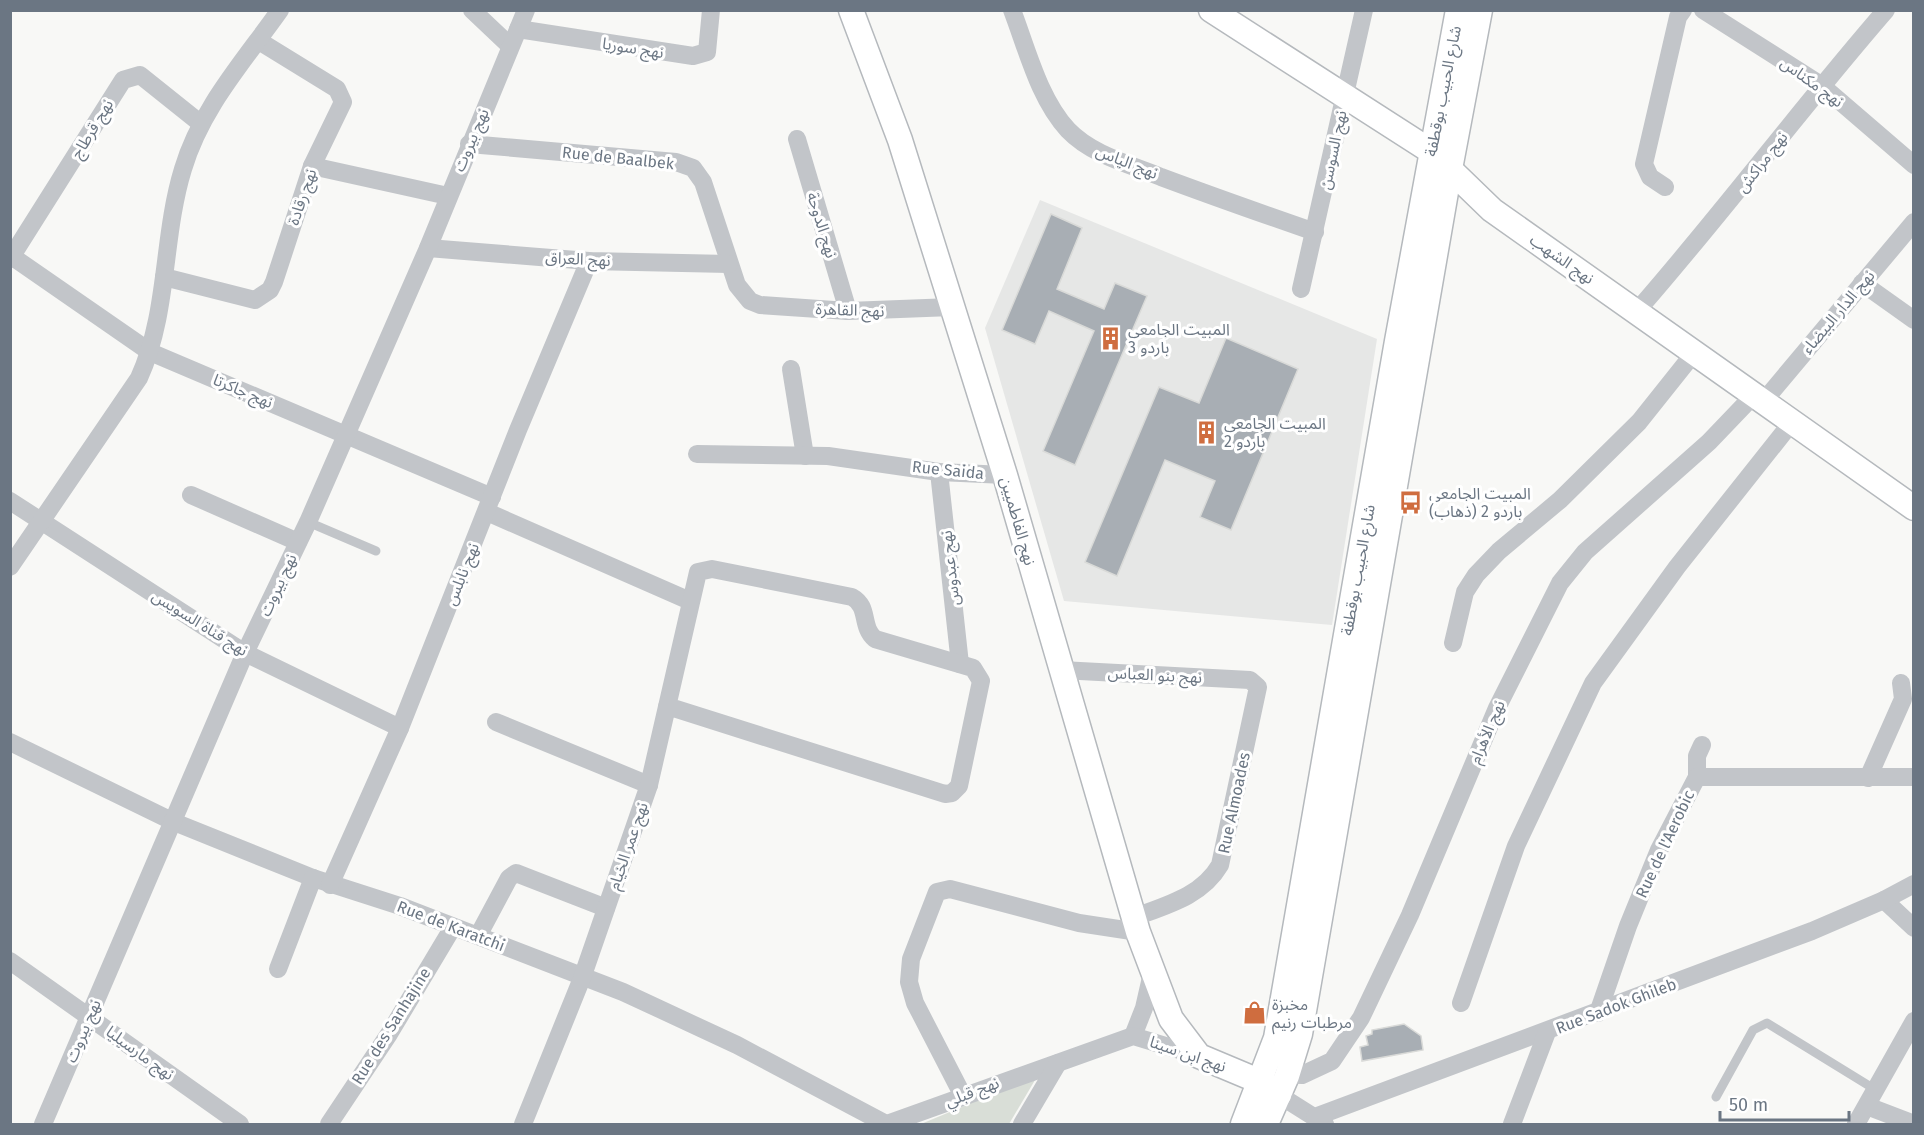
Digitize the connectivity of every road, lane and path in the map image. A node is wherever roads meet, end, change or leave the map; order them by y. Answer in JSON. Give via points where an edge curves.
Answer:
{"nodes":[{"id":1,"x":280,"y":10,"type":"edge"},
{"id":2,"x":472,"y":10,"type":"edge"},
{"id":3,"x":526,"y":10,"type":"edge"},
{"id":4,"x":711,"y":10,"type":"edge"},
{"id":5,"x":851,"y":10,"type":"edge"},
{"id":6,"x":1012,"y":10,"type":"edge"},
{"id":7,"x":1364,"y":10,"type":"edge"},
{"id":8,"x":1458,"y":10,"type":"edge"},
{"id":9,"x":1480,"y":10,"type":"edge"},
{"id":10,"x":1683,"y":10,"type":"edge"},
{"id":11,"x":1886,"y":10,"type":"edge"},
{"id":12,"x":1708,"y":11,"type":"edge"},
{"id":13,"x":1218,"y":12,"type":"edge"},
{"id":14,"x":514,"y":38,"type":"junction"},
{"id":15,"x":259,"y":40,"type":"junction"},
{"id":16,"x":1821,"y":85,"type":"junction"},
{"id":17,"x":1345,"y":96,"type":"junction"},
{"id":18,"x":200,"y":123,"type":"junction"},
{"id":19,"x":797,"y":139,"type":"dead end"},
{"id":20,"x":469,"y":144,"type":"junction"},
{"id":21,"x":1432,"y":152,"type":"junction"},
{"id":22,"x":1914,"y":165,"type":"edge"},
{"id":23,"x":312,"y":166,"type":"junction"},
{"id":24,"x":1450,"y":169,"type":"junction"},
{"id":25,"x":1665,"y":187,"type":"dead end"},
{"id":26,"x":448,"y":196,"type":"junction"},
{"id":27,"x":1914,"y":222,"type":"edge"},
{"id":28,"x":1315,"y":232,"type":"junction"},
{"id":29,"x":428,"y":248,"type":"junction"},
{"id":30,"x":11,"y":256,"type":"edge"},
{"id":31,"x":589,"y":261,"type":"junction"},
{"id":32,"x":729,"y":264,"type":"junction"},
{"id":33,"x":164,"y":277,"type":"junction"},
{"id":34,"x":1862,"y":283,"type":"junction"},
{"id":35,"x":1301,"y":289,"type":"dead end"},
{"id":36,"x":750,"y":301,"type":"joint"},
{"id":37,"x":952,"y":307,"type":"junction"},
{"id":38,"x":848,"y":311,"type":"junction"},
{"id":39,"x":1636,"y":312,"type":"junction"},
{"id":40,"x":1914,"y":320,"type":"edge"},
{"id":41,"x":150,"y":352,"type":"junction"},
{"id":42,"x":1694,"y":353,"type":"junction"},
{"id":43,"x":791,"y":369,"type":"dead end"},
{"id":44,"x":1759,"y":399,"type":"junction"},
{"id":45,"x":1791,"y":422,"type":"junction"},
{"id":46,"x":346,"y":434,"type":"junction"},
{"id":47,"x":697,"y":454,"type":"dead end"},
{"id":48,"x":805,"y":456,"type":"junction"},
{"id":49,"x":939,"y":472,"type":"junction"},
{"id":50,"x":1005,"y":475,"type":"junction"},
{"id":51,"x":191,"y":495,"type":"dead end"},
{"id":52,"x":10,"y":501,"type":"edge"},
{"id":53,"x":490,"y":504,"type":"junction"},
{"id":54,"x":1914,"y":508,"type":"edge"},
{"id":55,"x":41,"y":522,"type":"junction"},
{"id":56,"x":308,"y":522,"type":"junction"},
{"id":57,"x":298,"y":542,"type":"junction"},
{"id":58,"x":376,"y":551,"type":"dead end"},
{"id":59,"x":10,"y":567,"type":"edge"},
{"id":60,"x":690,"y":601,"type":"junction"},
{"id":61,"x":1453,"y":642,"type":"dead end"},
{"id":62,"x":245,"y":653,"type":"junction"},
{"id":63,"x":960,"y":664,"type":"junction"},
{"id":64,"x":1061,"y":670,"type":"junction"},
{"id":65,"x":1250,"y":680,"type":"joint"},
{"id":66,"x":1901,"y":683,"type":"dead end"},
{"id":67,"x":667,"y":706,"type":"junction"},
{"id":68,"x":496,"y":722,"type":"dead end"},
{"id":69,"x":400,"y":728,"type":"junction"},
{"id":70,"x":10,"y":741,"type":"edge"},
{"id":71,"x":1702,"y":745,"type":"dead end"},
{"id":72,"x":1697,"y":777,"type":"junction"},
{"id":73,"x":1868,"y":777,"type":"junction"},
{"id":74,"x":1914,"y":777,"type":"edge"},
{"id":75,"x":649,"y":785,"type":"junction"},
{"id":76,"x":174,"y":822,"type":"junction"},
{"id":77,"x":313,"y":878,"type":"junction"},
{"id":78,"x":1914,"y":884,"type":"edge"},
{"id":79,"x":330,"y":885,"type":"junction"},
{"id":80,"x":1884,"y":900,"type":"junction"},
{"id":81,"x":606,"y":908,"type":"junction"},
{"id":82,"x":1136,"y":924,"type":"junction"},
{"id":83,"x":453,"y":927,"type":"junction"},
{"id":84,"x":1914,"y":928,"type":"edge"},
{"id":85,"x":478,"y":936,"type":"junction"},
{"id":86,"x":10,"y":961,"type":"edge"},
{"id":87,"x":278,"y":969,"type":"dead end"},
{"id":88,"x":1152,"y":974,"type":"junction"},
{"id":89,"x":582,"y":978,"type":"junction"},
{"id":90,"x":1461,"y":1003,"type":"dead end"},
{"id":91,"x":1598,"y":1013,"type":"junction"},
{"id":92,"x":89,"y":1016,"type":"junction"},
{"id":93,"x":1914,"y":1021,"type":"edge"},
{"id":94,"x":1547,"y":1032,"type":"junction"},
{"id":95,"x":1133,"y":1036,"type":"junction"},
{"id":96,"x":1199,"y":1056,"type":"junction"},
{"id":97,"x":1058,"y":1063,"type":"junction"},
{"id":98,"x":1273,"y":1081,"type":"junction"},
{"id":99,"x":1876,"y":1090,"type":"junction"},
{"id":100,"x":963,"y":1096,"type":"junction"},
{"id":101,"x":1716,"y":1097,"type":"dead end"},
{"id":102,"x":1867,"y":1106,"type":"junction"},
{"id":103,"x":1321,"y":1121,"type":"edge"},
{"id":104,"x":1266,"y":1124,"type":"edge"},
{"id":105,"x":1914,"y":1124,"type":"edge"},
{"id":106,"x":44,"y":1125,"type":"edge"},
{"id":107,"x":240,"y":1125,"type":"edge"},
{"id":108,"x":329,"y":1125,"type":"edge"},
{"id":109,"x":523,"y":1125,"type":"edge"},
{"id":110,"x":887,"y":1125,"type":"edge"},
{"id":111,"x":1022,"y":1125,"type":"edge"},
{"id":112,"x":1243,"y":1125,"type":"edge"},
{"id":113,"x":1512,"y":1125,"type":"edge"},
{"id":114,"x":1856,"y":1125,"type":"edge"}],
"edges":[{"from":1,"to":15,"type":"street"},
{"from":2,"to":14,"type":"street"},
{"from":3,"to":14,"type":"street","name":"نهج بيروت"},
{"from":4,"to":14,"type":"street","name":"نهج سوريا","via":[[707,52],[693,56]]},
{"from":5,"to":37,"type":"main road","name":"نهج الفاطميين","via":[[900,140]]},
{"from":6,"to":28,"type":"street","name":"نهج الياس","via":[[1048,99],[1083,144],[1187,187]]},
{"from":7,"to":17,"type":"street","name":"نهج السوسن"},
{"from":8,"to":21,"type":"main road","name":"شارع الحبيب بوقطفة"},
{"from":9,"to":24,"type":"main road","name":"شارع الحبيب بوقطفة"},
{"from":10,"to":25,"type":"street","via":[[1678,17],[1644,164],[1650,177]]},
{"from":11,"to":16,"type":"street","name":"نهج مراكش"},
{"from":12,"to":16,"type":"street","name":"نهج مكناس"},
{"from":13,"to":17,"type":"main road","name":"نهج الشهب"},
{"from":14,"to":20,"type":"street","name":"نهج بيروت"},
{"from":15,"to":18,"type":"street"},
{"from":15,"to":23,"type":"street","name":"نهج رقادة","via":[[341,95],[343,102]]},
{"from":16,"to":22,"type":"street","name":"نهج مكناس"},
{"from":16,"to":39,"type":"street","name":"نهج مراكش","via":[[1718,219]]},
{"from":17,"to":21,"type":"main road","name":"نهج الشهب"},
{"from":17,"to":28,"type":"street","name":"نهج السوسن"},
{"from":18,"to":30,"type":"street","name":"نهج قرطاج","via":[[140,75],[123,80]]},
{"from":18,"to":33,"type":"street","via":[[177,192]]},
{"from":19,"to":38,"type":"street","name":"نهج الدوحة"},
{"from":20,"to":26,"type":"street","name":"نهج بيروت"},
{"from":20,"to":32,"type":"street","name":"Rue de Baalbek","via":[[687,165],[703,182]]},
{"from":21,"to":24,"type":"main road","name":"نهج الشهب"},
{"from":21,"to":98,"type":"main road","name":"شارع الحبيب بوقطفة","via":[[1276,1038]]},
{"from":23,"to":26,"type":"street"},
{"from":23,"to":33,"type":"street","name":"نهج رقادة","via":[[274,282],[263,297],[255,300]]},
{"from":24,"to":39,"type":"main road","name":"نهج الشهب","via":[[1492,210]]},
{"from":24,"to":98,"type":"main road","name":"شارع الحبيب بوقطفة","via":[[1300,1034]]},
{"from":26,"to":29,"type":"street","name":"نهج بيروت"},
{"from":27,"to":34,"type":"street","name":"نهج الدار البيضاء"},
{"from":28,"to":35,"type":"street","name":"نهج السوسن"},
{"from":29,"to":31,"type":"street","name":"نهج العراق"},
{"from":29,"to":46,"type":"street","name":"نهج بيروت"},
{"from":30,"to":41,"type":"street","name":"نهج جاكرتا"},
{"from":31,"to":32,"type":"street","name":"نهج العراق"},
{"from":31,"to":53,"type":"street","name":"نهج نابلس"},
{"from":32,"to":36,"type":"street","name":"Rue de Baalbek","via":[[737,285]]},
{"from":33,"to":41,"type":"street"},
{"from":34,"to":40,"type":"street"},
{"from":34,"to":44,"type":"street","name":"نهج الدار البيضاء"},
{"from":36,"to":38,"type":"street","name":"نهج القاهرة"},
{"from":37,"to":38,"type":"street","name":"نهج القاهرة"},
{"from":37,"to":50,"type":"main road","name":"نهج الفاطميين"},
{"from":39,"to":42,"type":"main road","name":"نهج الشهب"},
{"from":41,"to":46,"type":"street","name":"نهج جاكرتا"},
{"from":41,"to":55,"type":"street","via":[[139,378]]},
{"from":42,"to":44,"type":"main road","name":"نهج الشهب"},
{"from":42,"to":61,"type":"street","via":[[1639,422],[1476,575],[1465,592]]},
{"from":43,"to":48,"type":"street"},
{"from":44,"to":45,"type":"main road","name":"نهج الشهب"},
{"from":44,"to":98,"type":"street","name":"نهج الأهرام","via":[[1585,552],[1560,583],[1497,708],[1362,1018],[1332,1061],[1302,1075]]},
{"from":45,"to":54,"type":"main road","name":"نهج الشهب"},
{"from":45,"to":90,"type":"street","via":[[1677,567],[1593,683],[1516,846]]},
{"from":46,"to":53,"type":"street","name":"نهج جاكرتا"},
{"from":46,"to":56,"type":"street","name":"نهج بيروت"},
{"from":47,"to":48,"type":"street","name":"Rue Saida"},
{"from":48,"to":49,"type":"street","name":"Rue Saida"},
{"from":49,"to":50,"type":"street","name":"Rue Saida"},
{"from":49,"to":63,"type":"street","name":"نهج عبدوس"},
{"from":50,"to":64,"type":"main road","name":"نهج الفاطميين"},
{"from":51,"to":57,"type":"street"},
{"from":52,"to":55,"type":"street","name":"نهج قناة السويس"},
{"from":53,"to":60,"type":"street","name":"نهج جاكرتا"},
{"from":53,"to":69,"type":"street","name":"نهج نابلس"},
{"from":55,"to":59,"type":"street"},
{"from":55,"to":62,"type":"street","name":"نهج قناة السويس"},
{"from":56,"to":57,"type":"street","name":"نهج بيروت"},
{"from":56,"to":58,"type":"lane"},
{"from":57,"to":62,"type":"street","name":"نهج بيروت"},
{"from":60,"to":63,"type":"street","name":"نهج عمر الخيام","via":[[698,572],[711,569],[852,597],[865,608],[867,629],[875,639]]},
{"from":60,"to":67,"type":"street","name":"نهج عمر الخيام"},
{"from":62,"to":69,"type":"street","name":"نهج قناة السويس"},
{"from":62,"to":76,"type":"street","name":"نهج بيروت"},
{"from":63,"to":67,"type":"street","via":[[977,672],[981,687],[959,786],[952,793],[945,794]]},
{"from":64,"to":65,"type":"street","name":"نهج بنو العباس"},
{"from":64,"to":82,"type":"main road","name":"نهج الفاطميين"},
{"from":65,"to":82,"type":"street","name":"Rue Almoades","via":[[1258,691],[1220,865],[1212,879]]},
{"from":66,"to":73,"type":"street","via":[[1903,699]]},
{"from":67,"to":75,"type":"street","name":"نهج عمر الخيام"},
{"from":68,"to":75,"type":"street"},
{"from":69,"to":79,"type":"street","name":"نهج نابلس"},
{"from":70,"to":76,"type":"street","name":"Rue de Karatchi"},
{"from":71,"to":72,"type":"street"},
{"from":72,"to":73,"type":"street","name":"Rue de l'Aerobic"},
{"from":72,"to":91,"type":"street","name":"Rue de l'Aerobic","via":[[1659,850]]},
{"from":73,"to":74,"type":"street","name":"Rue de l'Aerobic"},
{"from":75,"to":81,"type":"street","name":"نهج عمر الخيام"},
{"from":76,"to":77,"type":"street","name":"Rue de Karatchi"},
{"from":76,"to":92,"type":"street","name":"نهج بيروت"},
{"from":77,"to":79,"type":"street","name":"Rue de Karatchi"},
{"from":77,"to":87,"type":"street"},
{"from":78,"to":80,"type":"street","name":"Rue Sadok Ghileb"},
{"from":79,"to":83,"type":"street","name":"Rue de Karatchi"},
{"from":80,"to":84,"type":"street"},
{"from":80,"to":91,"type":"street","name":"Rue Sadok Ghileb"},
{"from":81,"to":85,"type":"street","via":[[516,873],[509,878]]},
{"from":81,"to":89,"type":"street","name":"نهج عمر الخيام"},
{"from":82,"to":88,"type":"main road","name":"نهج الفاطميين"},
{"from":82,"to":100,"type":"street","via":[[1079,922],[950,889],[937,892],[910,959],[909,982],[915,1003]]},
{"from":83,"to":85,"type":"street","name":"Rue de Karatchi"},
{"from":83,"to":108,"type":"street","name":"Rue des Sanhajine"},
{"from":85,"to":89,"type":"street","name":"Rue de Karatchi"},
{"from":86,"to":92,"type":"street","name":"نهج مارسيليا"},
{"from":88,"to":95,"type":"street"},
{"from":88,"to":96,"type":"main road","name":"نهج الفاطميين","via":[[1171,1019]]},
{"from":89,"to":109,"type":"street","name":"نهج عمر الخيام"},
{"from":89,"to":110,"type":"street","name":"Rue de Karatchi","via":[[623,992],[737,1045]]},
{"from":91,"to":94,"type":"street","name":"Rue Sadok Ghileb"},
{"from":92,"to":106,"type":"street","name":"نهج بيروت"},
{"from":92,"to":107,"type":"street","name":"نهج مارسيليا"},
{"from":93,"to":99,"type":"street"},
{"from":94,"to":103,"type":"street","name":"Rue Sadok Ghileb"},
{"from":94,"to":113,"type":"street"},
{"from":95,"to":96,"type":"street","name":"نهج ابن سينا"},
{"from":95,"to":97,"type":"street","name":"نهج ابن سينا"},
{"from":96,"to":98,"type":"main road","name":"نهج ابن سينا"},
{"from":97,"to":100,"type":"street","name":"نهج قبلي"},
{"from":97,"to":111,"type":"street"},
{"from":98,"to":103,"type":"street"},
{"from":98,"to":104,"type":"main road","name":"شارع الحبيب بوقطفة"},
{"from":98,"to":112,"type":"main road","name":"شارع الحبيب بوقطفة"},
{"from":99,"to":101,"type":"lane","via":[[1767,1023],[1753,1030]]},
{"from":99,"to":102,"type":"street"},
{"from":100,"to":110,"type":"street","name":"نهج قبلي"},
{"from":102,"to":105,"type":"street"},
{"from":102,"to":114,"type":"street"}]}
